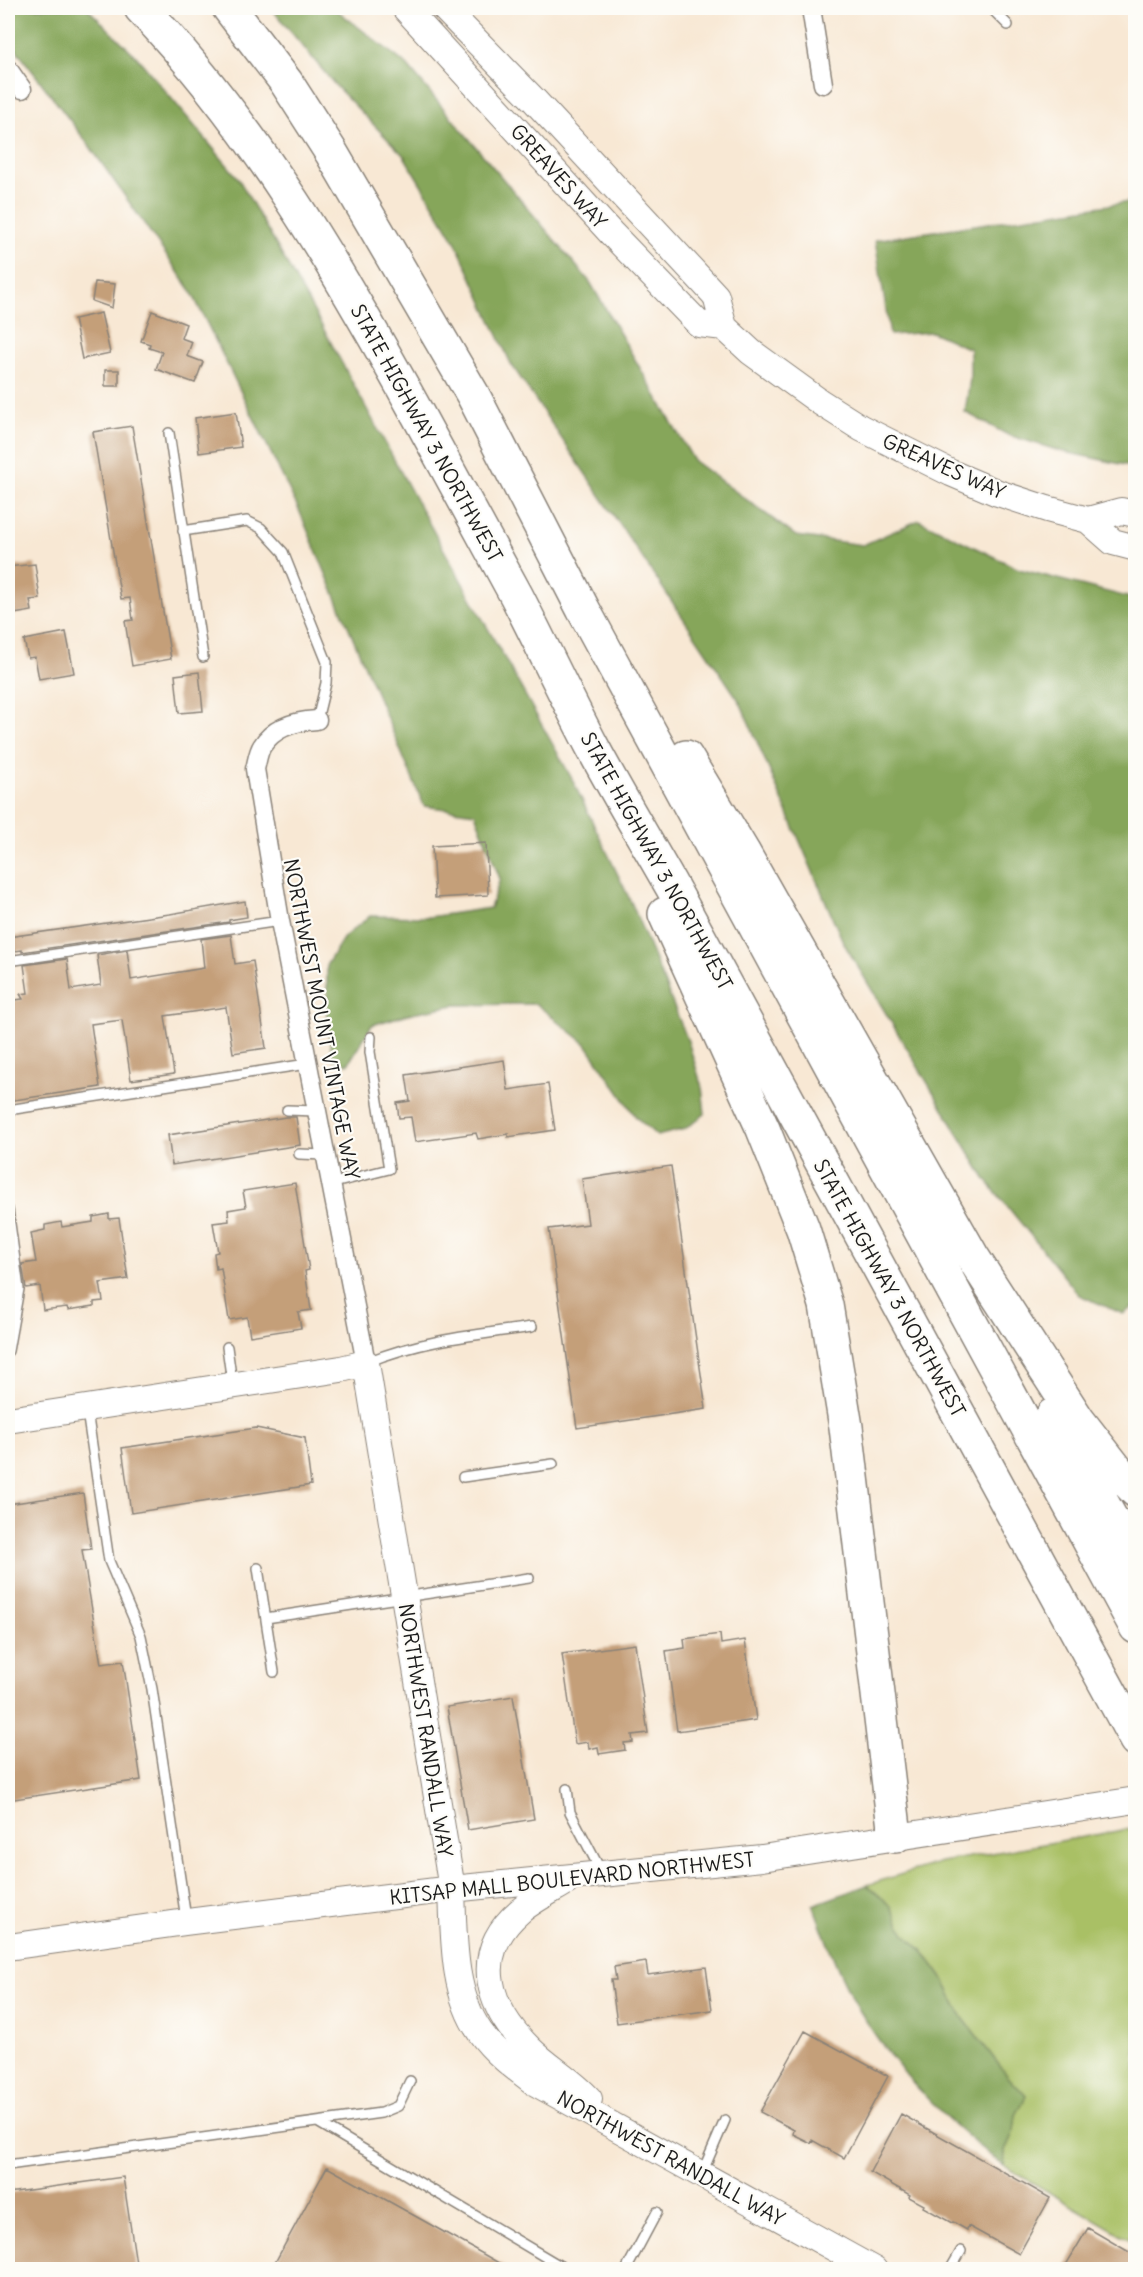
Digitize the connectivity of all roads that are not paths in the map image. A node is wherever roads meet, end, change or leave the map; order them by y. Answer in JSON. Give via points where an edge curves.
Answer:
{"nodes":[{"id":1,"x":141,"y":8,"type":"edge"},
{"id":2,"x":229,"y":8,"type":"edge"},
{"id":3,"x":405,"y":8,"type":"edge"},
{"id":4,"x":444,"y":8,"type":"edge"},
{"id":5,"x":811,"y":8,"type":"edge"},
{"id":6,"x":991,"y":8,"type":"edge"},
{"id":7,"x":1008,"y":25,"type":"dead end"},
{"id":8,"x":8,"y":69,"type":"edge"},
{"id":9,"x":823,"y":84,"type":"dead end"},
{"id":10,"x":22,"y":89,"type":"dead end"},
{"id":11,"x":724,"y":327,"type":"junction"},
{"id":12,"x":169,"y":433,"type":"dead end"},
{"id":13,"x":505,"y":455,"type":"junction"},
{"id":14,"x":1136,"y":514,"type":"edge"},
{"id":15,"x":1088,"y":520,"type":"junction"},
{"id":16,"x":183,"y":531,"type":"junction"},
{"id":17,"x":1136,"y":548,"type":"edge"},
{"id":18,"x":203,"y":657,"type":"dead end"},
{"id":19,"x":318,"y":720,"type":"joint"},
{"id":20,"x":594,"y":750,"type":"junction"},
{"id":21,"x":280,"y":921,"type":"junction"},
{"id":22,"x":8,"y":961,"type":"edge"},
{"id":23,"x":371,"y":1037,"type":"dead end"},
{"id":24,"x":308,"y":1064,"type":"junction"},
{"id":25,"x":8,"y":1110,"type":"edge"},
{"id":26,"x":287,"y":1110,"type":"dead end"},
{"id":27,"x":316,"y":1111,"type":"junction"},
{"id":28,"x":298,"y":1154,"type":"dead end"},
{"id":29,"x":325,"y":1155,"type":"junction"},
{"id":30,"x":330,"y":1184,"type":"junction"},
{"id":31,"x":8,"y":1209,"type":"edge"},
{"id":32,"x":972,"y":1256,"type":"junction"},
{"id":33,"x":532,"y":1327,"type":"dead end"},
{"id":34,"x":227,"y":1347,"type":"dead end"},
{"id":35,"x":8,"y":1351,"type":"edge"},
{"id":36,"x":366,"y":1363,"type":"junction"},
{"id":37,"x":232,"y":1385,"type":"junction"},
{"id":38,"x":87,"y":1408,"type":"junction"},
{"id":39,"x":8,"y":1420,"type":"edge"},
{"id":40,"x":553,"y":1464,"type":"dead end"},
{"id":41,"x":463,"y":1477,"type":"dead end"},
{"id":42,"x":1136,"y":1491,"type":"edge"},
{"id":43,"x":1136,"y":1563,"type":"edge"},
{"id":44,"x":258,"y":1568,"type":"dead end"},
{"id":45,"x":529,"y":1578,"type":"dead end"},
{"id":46,"x":405,"y":1597,"type":"junction"},
{"id":47,"x":266,"y":1618,"type":"junction"},
{"id":48,"x":1136,"y":1627,"type":"edge"},
{"id":49,"x":274,"y":1672,"type":"dead end"},
{"id":50,"x":1136,"y":1740,"type":"edge"},
{"id":51,"x":567,"y":1789,"type":"dead end"},
{"id":52,"x":1127,"y":1802,"type":"edge"},
{"id":53,"x":895,"y":1836,"type":"junction"},
{"id":54,"x":603,"y":1875,"type":"junction"},
{"id":55,"x":572,"y":1878,"type":"junction"},
{"id":56,"x":452,"y":1889,"type":"junction"},
{"id":57,"x":186,"y":1922,"type":"junction"},
{"id":58,"x":8,"y":1947,"type":"edge"},
{"id":59,"x":410,"y":2081,"type":"dead end"},
{"id":60,"x":725,"y":2120,"type":"dead end"},
{"id":61,"x":319,"y":2122,"type":"junction"},
{"id":62,"x":609,"y":2122,"type":"junction"},
{"id":63,"x":8,"y":2165,"type":"edge"},
{"id":64,"x":701,"y":2174,"type":"junction"},
{"id":65,"x":657,"y":2212,"type":"dead end"},
{"id":66,"x":960,"y":2251,"type":"dead end"},
{"id":67,"x":567,"y":2270,"type":"edge"},
{"id":68,"x":626,"y":2270,"type":"edge"},
{"id":69,"x":874,"y":2270,"type":"edge"},
{"id":70,"x":950,"y":2270,"type":"edge"}],
"edges":[{"from":1,"to":20,"type":"highway","name":"STATE HIGHWAY 3 NORTHWEST","via":[[238,122],[318,239],[464,498]]},
{"from":2,"to":13,"type":"highway","via":[[286,82],[331,152]]},
{"from":3,"to":11,"type":"main road","name":"GREAVES WAY","via":[[699,324]]},
{"from":4,"to":11,"type":"main road","name":"GREAVES WAY","via":[[716,296]]},
{"from":5,"to":9,"type":"street"},
{"from":6,"to":7,"type":"lane"},
{"from":8,"to":10,"type":"street"},
{"from":11,"to":15,"type":"main road","name":"GREAVES WAY","via":[[785,378],[861,428],[998,493]]},
{"from":12,"to":16,"type":"lane"},
{"from":13,"to":32,"type":"highway","via":[[743,852]]},
{"from":13,"to":48,"type":"highway","via":[[583,609]]},
{"from":14,"to":15,"type":"main road","via":[[1121,511]]},
{"from":15,"to":17,"type":"main road","name":"GREAVES WAY","via":[[1113,542]]},
{"from":16,"to":18,"type":"lane"},
{"from":16,"to":19,"type":"lane","via":[[247,521],[261,528],[283,552],[327,662],[327,683]]},
{"from":19,"to":21,"type":"street","name":"NORTHWEST MOUNT VINTAGE WAY","via":[[277,730],[261,747],[255,769]]},
{"from":20,"to":50,"type":"highway","name":"STATE HIGHWAY 3 NORTHWEST"},
{"from":20,"to":53,"type":"highway","via":[[763,1129],[819,1280],[832,1332],[846,1427]]},
{"from":21,"to":22,"type":"lane"},
{"from":21,"to":24,"type":"street","name":"NORTHWEST MOUNT VINTAGE WAY"},
{"from":23,"to":30,"type":"lane","via":[[370,1052],[389,1169]]},
{"from":24,"to":25,"type":"lane"},
{"from":24,"to":27,"type":"street","name":"NORTHWEST MOUNT VINTAGE WAY"},
{"from":26,"to":27,"type":"lane"},
{"from":27,"to":29,"type":"street","name":"NORTHWEST MOUNT VINTAGE WAY"},
{"from":28,"to":29,"type":"lane"},
{"from":29,"to":30,"type":"street","name":"NORTHWEST MOUNT VINTAGE WAY"},
{"from":30,"to":36,"type":"street","name":"NORTHWEST MOUNT VINTAGE WAY"},
{"from":31,"to":35,"type":"lane","via":[[19,1289]]},
{"from":32,"to":42,"type":"highway","via":[[1078,1420]]},
{"from":32,"to":43,"type":"highway","via":[[1050,1409]]},
{"from":33,"to":36,"type":"lane","via":[[400,1349]]},
{"from":34,"to":37,"type":"lane"},
{"from":36,"to":37,"type":"main road"},
{"from":36,"to":46,"type":"main road","name":"NORTHWEST RANDALL WAY"},
{"from":37,"to":38,"type":"main road"},
{"from":38,"to":39,"type":"main road"},
{"from":38,"to":57,"type":"lane","via":[[109,1562],[141,1636],[152,1689]]},
{"from":40,"to":41,"type":"lane"},
{"from":44,"to":47,"type":"lane"},
{"from":45,"to":46,"type":"lane"},
{"from":46,"to":47,"type":"lane"},
{"from":46,"to":56,"type":"main road","name":"NORTHWEST RANDALL WAY"},
{"from":47,"to":49,"type":"lane"},
{"from":51,"to":54,"type":"lane","via":[[570,1812]]},
{"from":52,"to":53,"type":"main road","name":"KITSAP MALL BOULEVARD NORTHWEST"},
{"from":53,"to":54,"type":"main road","name":"KITSAP MALL BOULEVARD NORTHWEST","via":[[762,1858]]},
{"from":54,"to":55,"type":"main road","name":"KITSAP MALL BOULEVARD NORTHWEST"},
{"from":55,"to":56,"type":"main road","name":"KITSAP MALL BOULEVARD NORTHWEST"},
{"from":55,"to":62,"type":"main road","via":[[507,1923],[496,1939],[488,1977],[503,2018],[515,2034],[585,2095]]},
{"from":56,"to":57,"type":"main road","name":"KITSAP MALL BOULEVARD NORTHWEST"},
{"from":56,"to":62,"type":"main road","name":"NORTHWEST RANDALL WAY","via":[[461,1989],[480,2033],[502,2058],[534,2082]]},
{"from":57,"to":58,"type":"main road","name":"KITSAP MALL BOULEVARD NORTHWEST"},
{"from":59,"to":61,"type":"lane","via":[[398,2106],[381,2113]]},
{"from":60,"to":64,"type":"lane"},
{"from":61,"to":63,"type":"lane"},
{"from":61,"to":67,"type":"lane"},
{"from":62,"to":64,"type":"main road","name":"NORTHWEST RANDALL WAY"},
{"from":64,"to":69,"type":"main road","name":"NORTHWEST RANDALL WAY"},
{"from":65,"to":68,"type":"lane"},
{"from":66,"to":70,"type":"lane"}]}
